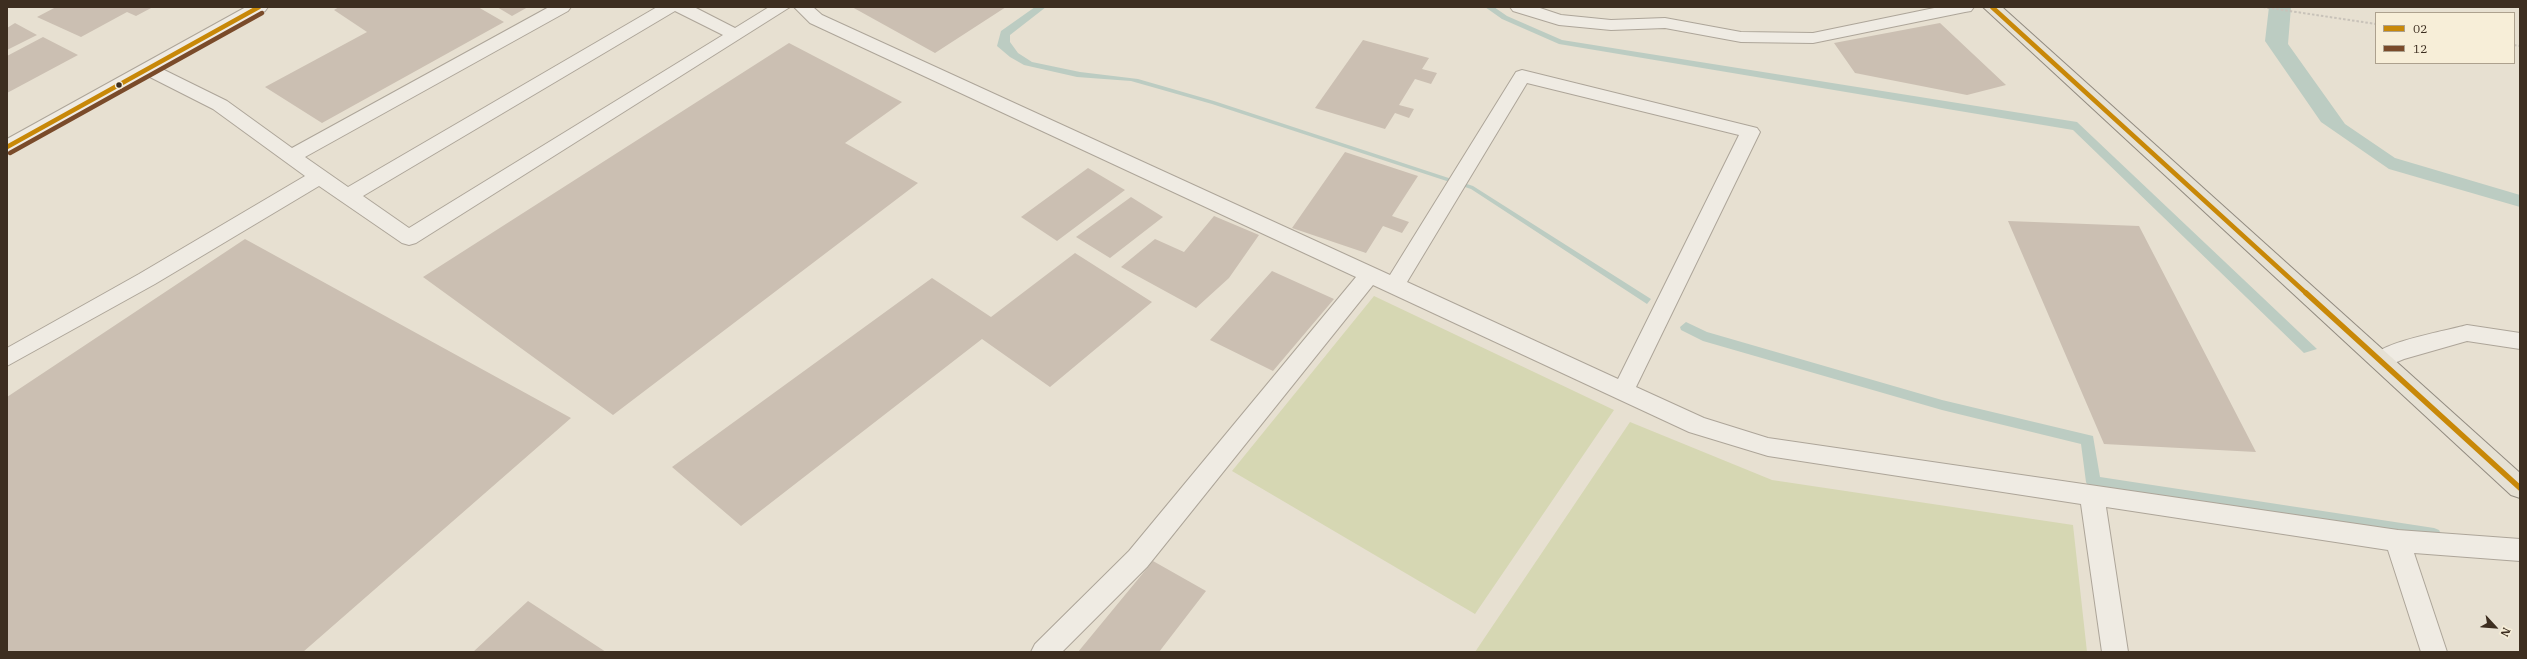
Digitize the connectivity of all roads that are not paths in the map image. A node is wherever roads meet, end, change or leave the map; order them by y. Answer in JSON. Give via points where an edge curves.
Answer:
{"nodes":[{"id":1,"x":259,"y":7,"type":"edge"},
{"id":2,"x":562,"y":7,"type":"edge"},
{"id":3,"x":669,"y":7,"type":"edge"},
{"id":4,"x":681,"y":7,"type":"edge"},
{"id":5,"x":781,"y":7,"type":"edge"},
{"id":6,"x":803,"y":7,"type":"edge"},
{"id":7,"x":1519,"y":7,"type":"edge"},
{"id":8,"x":1965,"y":7,"type":"edge"},
{"id":9,"x":1992,"y":7,"type":"edge"},
{"id":10,"x":736,"y":35,"type":"junction"},
{"id":11,"x":148,"y":69,"type":"junction"},
{"id":12,"x":7,"y":147,"type":"edge"},
{"id":13,"x":291,"y":157,"type":"junction"},
{"id":14,"x":320,"y":176,"type":"junction"},
{"id":15,"x":348,"y":196,"type":"junction"},
{"id":16,"x":1371,"y":273,"type":"junction"},
{"id":17,"x":1395,"y":285,"type":"junction"},
{"id":18,"x":2520,"y":341,"type":"edge"},
{"id":19,"x":7,"y":358,"type":"edge"},
{"id":20,"x":2380,"y":360,"type":"junction"},
{"id":21,"x":1624,"y":391,"type":"junction"},
{"id":22,"x":2520,"y":488,"type":"edge"},
{"id":23,"x":2092,"y":496,"type":"junction"},
{"id":24,"x":2398,"y":541,"type":"junction"},
{"id":25,"x":2520,"y":550,"type":"edge"},
{"id":26,"x":1044,"y":652,"type":"edge"},
{"id":27,"x":2115,"y":652,"type":"edge"},
{"id":28,"x":2434,"y":652,"type":"edge"}],
"edges":[{"from":1,"to":11,"type":"street"},
{"from":2,"to":13,"type":"street"},
{"from":3,"to":15,"type":"street"},
{"from":4,"to":10,"type":"street"},
{"from":5,"to":10,"type":"street"},
{"from":6,"to":16,"type":"street","via":[[816,19]]},
{"from":7,"to":8,"type":"street","via":[[1559,20],[1611,25],[1665,23],[1741,37],[1813,38]]},
{"from":9,"to":20,"type":"main road"},
{"from":10,"to":15,"type":"street","via":[[409,238]]},
{"from":11,"to":12,"type":"street"},
{"from":11,"to":13,"type":"street","via":[[220,105]]},
{"from":13,"to":14,"type":"street"},
{"from":14,"to":15,"type":"street"},
{"from":14,"to":19,"type":"street","via":[[147,279]]},
{"from":16,"to":17,"type":"street"},
{"from":16,"to":26,"type":"street","via":[[1138,559]]},
{"from":17,"to":21,"type":"street"},
{"from":17,"to":21,"type":"street","via":[[1522,76],[1750,132]]},
{"from":18,"to":20,"type":"street","via":[[2467,333],[2398,352]]},
{"from":20,"to":22,"type":"main road"},
{"from":21,"to":23,"type":"street","via":[[1697,425],[1768,447]]},
{"from":23,"to":24,"type":"street"},
{"from":23,"to":27,"type":"street"},
{"from":24,"to":25,"type":"street"},
{"from":24,"to":28,"type":"street"}]}
